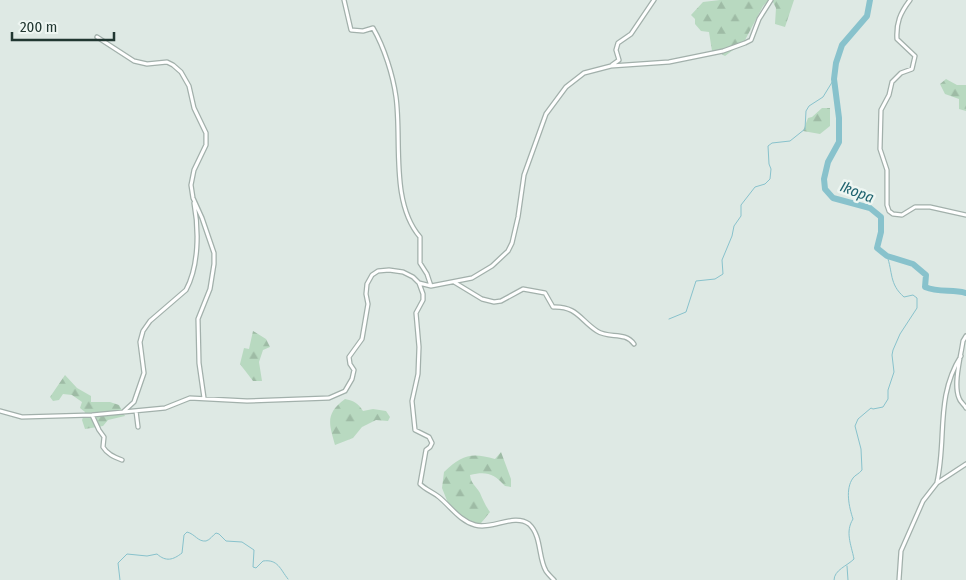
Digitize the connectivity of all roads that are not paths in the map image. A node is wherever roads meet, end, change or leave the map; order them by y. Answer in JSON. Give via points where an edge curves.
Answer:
{"nodes":[{"id":1,"x":344,"y":0,"type":"edge"},
{"id":2,"x":654,"y":0,"type":"edge"},
{"id":3,"x":771,"y":0,"type":"edge"},
{"id":4,"x":910,"y":0,"type":"edge"},
{"id":5,"x":96,"y":37,"type":"dead end"},
{"id":6,"x":611,"y":66,"type":"junction"},
{"id":7,"x":193,"y":198,"type":"junction"},
{"id":8,"x":966,"y":215,"type":"edge"},
{"id":9,"x":454,"y":281,"type":"junction"},
{"id":10,"x":419,"y":283,"type":"junction"},
{"id":11,"x":431,"y":286,"type":"junction"},
{"id":12,"x":966,"y":336,"type":"edge"},
{"id":13,"x":634,"y":344,"type":"dead end"},
{"id":14,"x":961,"y":356,"type":"junction"},
{"id":15,"x":204,"y":398,"type":"junction"},
{"id":16,"x":966,"y":408,"type":"edge"},
{"id":17,"x":0,"y":411,"type":"edge"},
{"id":18,"x":136,"y":411,"type":"junction"},
{"id":19,"x":123,"y":412,"type":"junction"},
{"id":20,"x":92,"y":415,"type":"junction"},
{"id":21,"x":138,"y":427,"type":"dead end"},
{"id":22,"x":122,"y":460,"type":"dead end"},
{"id":23,"x":966,"y":464,"type":"edge"},
{"id":24,"x":937,"y":483,"type":"junction"},
{"id":25,"x":554,"y":580,"type":"edge"},
{"id":26,"x":899,"y":580,"type":"edge"}],
"edges":[{"from":1,"to":11,"type":"street","via":[[351,30],[373,28],[382,43],[396,96],[402,197],[412,228],[420,237],[420,262]]},
{"from":2,"to":6,"type":"street","via":[[630,34],[618,44],[619,60]]},
{"from":3,"to":6,"type":"street","via":[[751,40],[745,44],[669,62]]},
{"from":4,"to":8,"type":"street","via":[[899,15],[896,28],[897,39],[915,56],[912,69],[901,73],[892,82],[881,110],[880,149],[887,170],[887,205],[893,214],[902,215],[915,206]]},
{"from":5,"to":7,"type":"street","via":[[134,62],[167,62],[173,65],[190,86],[194,108],[207,139],[194,170]]},
{"from":6,"to":9,"type":"street","via":[[584,73],[566,87],[546,114],[524,175],[518,216],[508,251],[472,278]]},
{"from":7,"to":15,"type":"street","via":[[214,253],[210,289],[198,318]]},
{"from":7,"to":19,"type":"street","via":[[196,240],[192,274],[186,290],[143,330],[140,342],[144,373],[134,402]]},
{"from":9,"to":11,"type":"street"},
{"from":9,"to":13,"type":"street","via":[[482,299],[494,302],[523,289],[545,293],[553,307],[564,306],[597,331],[628,337]]},
{"from":10,"to":11,"type":"street"},
{"from":10,"to":15,"type":"street","via":[[403,272],[378,271],[372,275],[367,284],[368,304],[362,339],[349,357],[354,370],[346,391],[329,398],[291,400]]},
{"from":10,"to":25,"type":"street","via":[[423,300],[416,313],[418,374],[412,401],[415,430],[429,437],[432,443],[426,450],[420,484],[461,518],[476,526],[512,521],[528,524],[535,533],[545,570]]},
{"from":12,"to":14,"type":"street"},
{"from":14,"to":16,"type":"street","via":[[958,395]]},
{"from":14,"to":24,"type":"street","via":[[946,390]]},
{"from":15,"to":18,"type":"street","via":[[190,398],[165,408]]},
{"from":17,"to":20,"type":"street","via":[[22,417]]},
{"from":18,"to":19,"type":"street"},
{"from":18,"to":21,"type":"street"},
{"from":19,"to":20,"type":"street"},
{"from":20,"to":22,"type":"street","via":[[104,437],[104,450]]},
{"from":23,"to":24,"type":"street"},
{"from":24,"to":26,"type":"street","via":[[923,501],[903,546]]}]}
